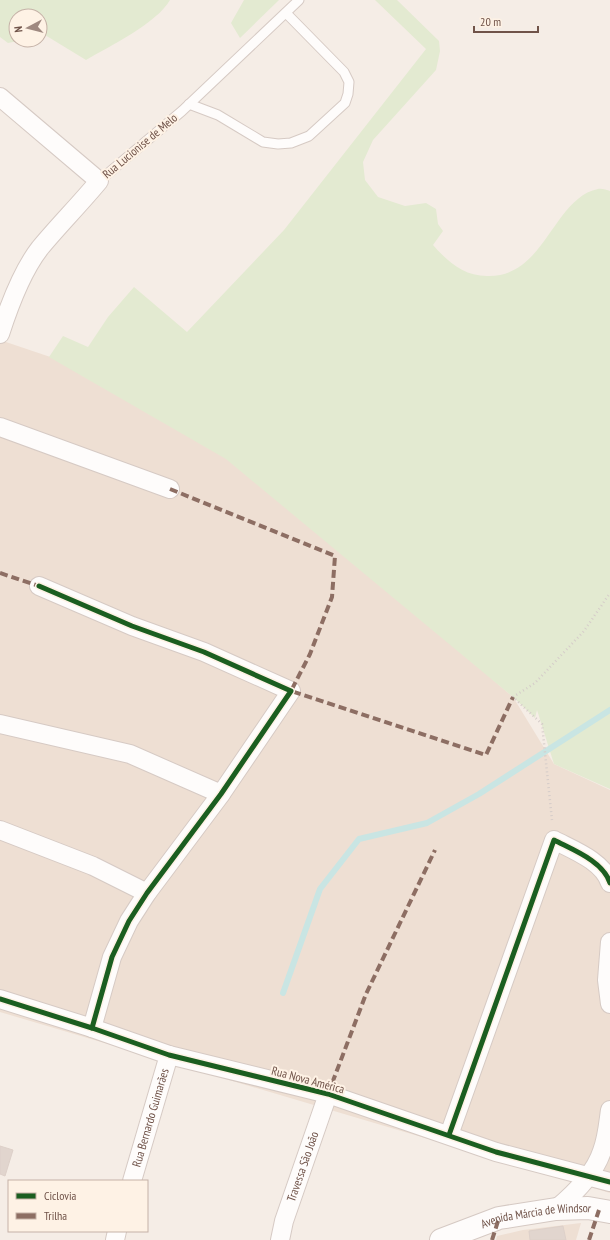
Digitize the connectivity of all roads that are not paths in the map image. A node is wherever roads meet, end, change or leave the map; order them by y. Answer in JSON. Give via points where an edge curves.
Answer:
{"nodes":[{"id":1,"x":299,"y":0,"type":"edge"},
{"id":2,"x":286,"y":13,"type":"junction"},
{"id":3,"x":0,"y":97,"type":"edge"},
{"id":4,"x":189,"y":104,"type":"junction"},
{"id":5,"x":99,"y":181,"type":"junction"},
{"id":6,"x":0,"y":334,"type":"edge"},
{"id":7,"x":0,"y":427,"type":"edge"},
{"id":8,"x":170,"y":489,"type":"dead end"},
{"id":9,"x":39,"y":586,"type":"dead end"},
{"id":10,"x":0,"y":724,"type":"edge"},
{"id":11,"x":221,"y":794,"type":"junction"},
{"id":12,"x":0,"y":830,"type":"edge"},
{"id":13,"x":610,"y":883,"type":"edge"},
{"id":14,"x":147,"y":893,"type":"junction"},
{"id":15,"x":610,"y":942,"type":"edge"},
{"id":16,"x":0,"y":999,"type":"edge"},
{"id":17,"x":610,"y":1004,"type":"edge"},
{"id":18,"x":92,"y":1028,"type":"junction"},
{"id":19,"x":169,"y":1055,"type":"junction"},
{"id":20,"x":328,"y":1094,"type":"junction"},
{"id":21,"x":610,"y":1110,"type":"edge"},
{"id":22,"x":449,"y":1135,"type":"junction"},
{"id":23,"x":586,"y":1177,"type":"junction"},
{"id":24,"x":132,"y":1180,"type":"edge"},
{"id":25,"x":610,"y":1182,"type":"edge"},
{"id":26,"x":556,"y":1210,"type":"junction"},
{"id":27,"x":610,"y":1212,"type":"edge"},
{"id":28,"x":280,"y":1240,"type":"edge"},
{"id":29,"x":441,"y":1240,"type":"edge"}],
"edges":[{"from":1,"to":2,"type":"lane","name":"Rua Lucionise de Melo"},
{"from":2,"to":4,"type":"lane","name":"Rua Lucionise de Melo"},
{"from":2,"to":4,"type":"lane","via":[[344,72],[349,82],[345,103],[309,136],[291,143],[278,144],[263,142],[218,115]]},
{"from":3,"to":5,"type":"street"},
{"from":4,"to":5,"type":"lane","name":"Rua Lucionise de Melo"},
{"from":5,"to":6,"type":"street","via":[[39,249],[10,304]]},
{"from":7,"to":8,"type":"street"},
{"from":9,"to":11,"type":"street","via":[[132,626],[204,652],[291,691]]},
{"from":10,"to":11,"type":"street","via":[[130,754]]},
{"from":11,"to":14,"type":"street"},
{"from":12,"to":14,"type":"street","via":[[93,866]]},
{"from":13,"to":22,"type":"street","via":[[607,874],[585,856],[554,840]]},
{"from":14,"to":18,"type":"street","via":[[112,957]]},
{"from":15,"to":17,"type":"street","via":[[607,980]]},
{"from":16,"to":18,"type":"street","name":"Rua Nova América"},
{"from":18,"to":19,"type":"street","name":"Rua Nova América"},
{"from":19,"to":20,"type":"street","name":"Rua Nova América"},
{"from":19,"to":24,"type":"street","name":"Rua Bernardo Guimarães"},
{"from":20,"to":22,"type":"street","name":"Rua Nova América"},
{"from":20,"to":28,"type":"street","name":"Travessa São João","via":[[284,1221]]},
{"from":21,"to":23,"type":"street","via":[[602,1152]]},
{"from":22,"to":23,"type":"street","name":"Rua Nova América","via":[[503,1154]]},
{"from":23,"to":25,"type":"street","name":"Rua Nova América"},
{"from":23,"to":26,"type":"street"},
{"from":26,"to":27,"type":"street","name":"Avenida Márcia de Windsor","via":[[588,1208]]},
{"from":26,"to":29,"type":"street","name":"Avenida Márcia de Windsor","via":[[500,1218]]}]}
